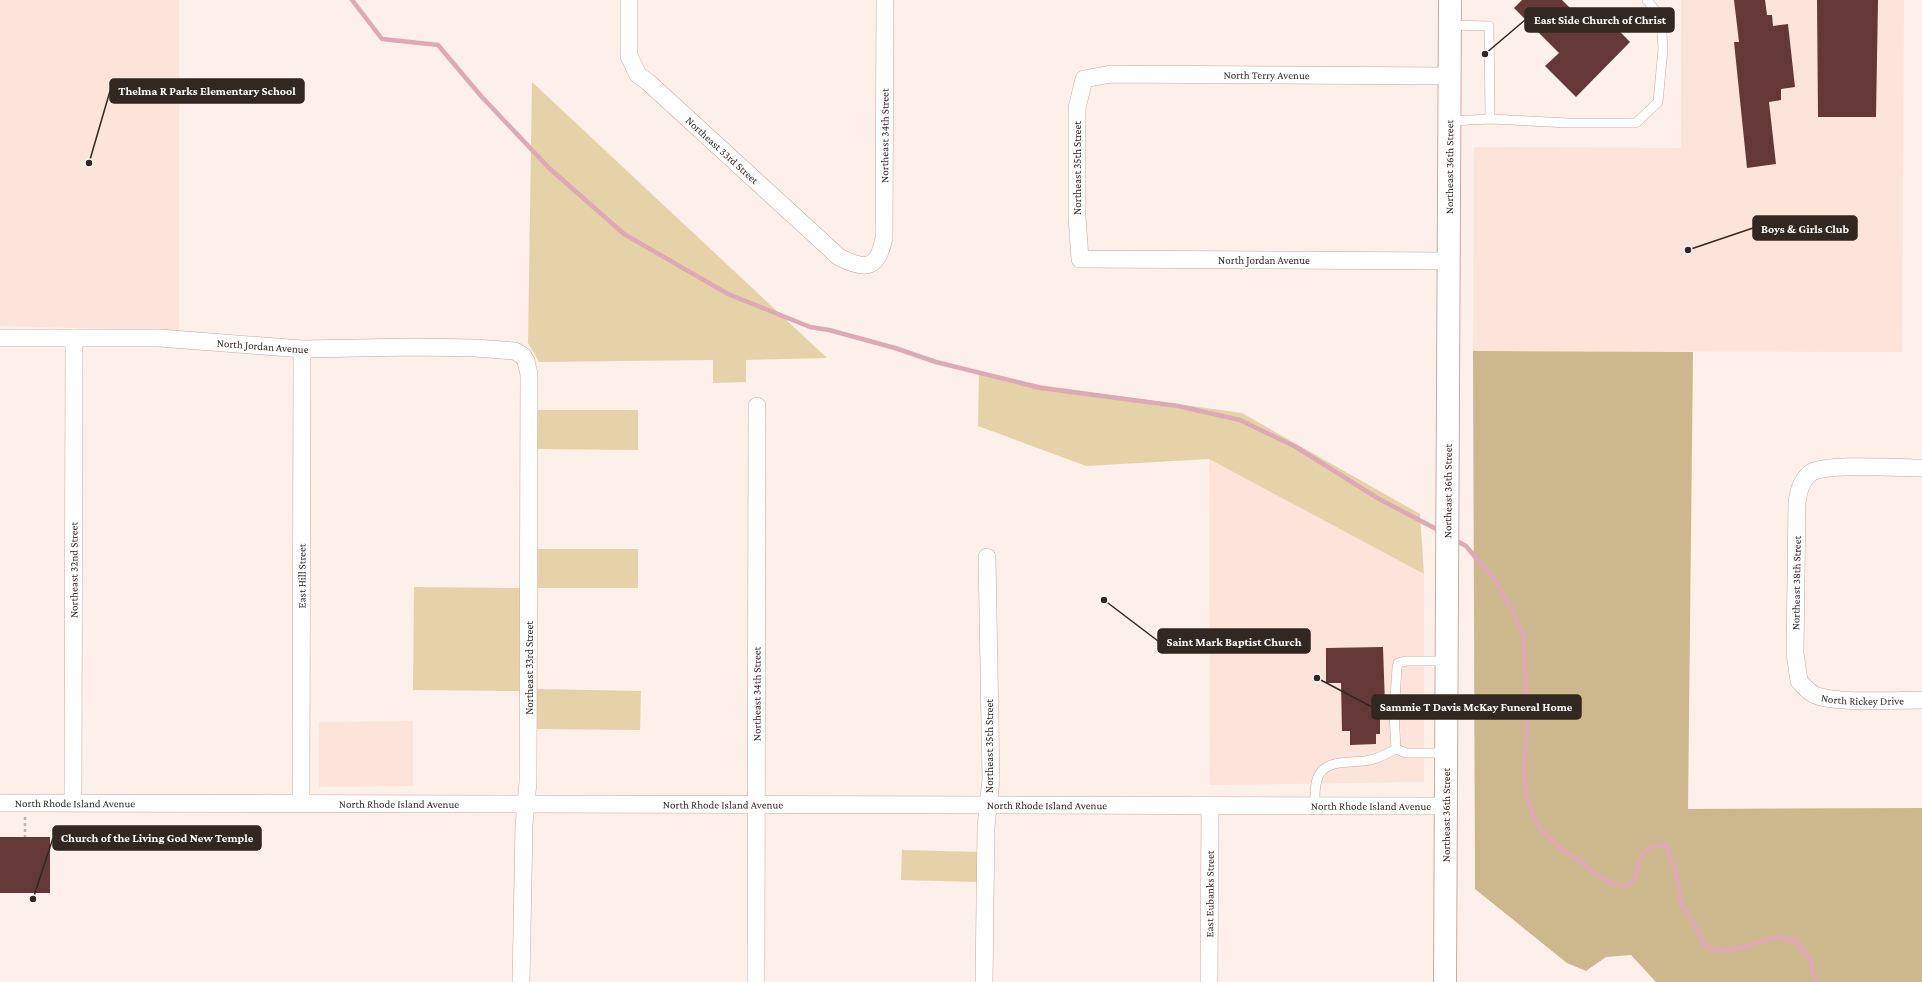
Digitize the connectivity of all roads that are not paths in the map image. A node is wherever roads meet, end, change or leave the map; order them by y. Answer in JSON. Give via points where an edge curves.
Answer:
{"nodes":[{"id":1,"x":629,"y":0,"type":"edge"},
{"id":2,"x":885,"y":0,"type":"edge"},
{"id":3,"x":1450,"y":0,"type":"edge"},
{"id":4,"x":1647,"y":0,"type":"edge"},
{"id":5,"x":1450,"y":25,"type":"junction"},
{"id":6,"x":1450,"y":76,"type":"junction"},
{"id":7,"x":1084,"y":79,"type":"joint"},
{"id":8,"x":1490,"y":119,"type":"junction"},
{"id":9,"x":1450,"y":121,"type":"junction"},
{"id":10,"x":1080,"y":259,"type":"joint"},
{"id":11,"x":1449,"y":261,"type":"junction"},
{"id":12,"x":869,"y":265,"type":"joint"},
{"id":13,"x":0,"y":338,"type":"edge"},
{"id":14,"x":74,"y":338,"type":"junction"},
{"id":15,"x":302,"y":349,"type":"junction"},
{"id":16,"x":523,"y":356,"type":"joint"},
{"id":17,"x":757,"y":406,"type":"dead end"},
{"id":18,"x":1922,"y":468,"type":"edge"},
{"id":19,"x":987,"y":557,"type":"dead end"},
{"id":20,"x":1446,"y":661,"type":"junction"},
{"id":21,"x":1805,"y":688,"type":"joint"},
{"id":22,"x":1922,"y":700,"type":"edge"},
{"id":23,"x":1396,"y":749,"type":"junction"},
{"id":24,"x":1446,"y":753,"type":"junction"},
{"id":25,"x":73,"y":802,"type":"junction"},
{"id":26,"x":0,"y":803,"type":"edge"},
{"id":27,"x":301,"y":803,"type":"junction"},
{"id":28,"x":526,"y":804,"type":"junction"},
{"id":29,"x":757,"y":805,"type":"junction"},
{"id":30,"x":988,"y":805,"type":"junction"},
{"id":31,"x":1210,"y":806,"type":"junction"},
{"id":32,"x":1315,"y":806,"type":"junction"},
{"id":33,"x":1446,"y":806,"type":"junction"},
{"id":34,"x":521,"y":982,"type":"edge"},
{"id":35,"x":756,"y":982,"type":"edge"},
{"id":36,"x":984,"y":982,"type":"edge"},
{"id":37,"x":1209,"y":982,"type":"edge"},
{"id":38,"x":1445,"y":982,"type":"edge"}],
"edges":[{"from":1,"to":12,"type":"street","name":"Northeast 33rd Street","via":[[629,56],[638,75],[839,257],[852,264]]},
{"from":2,"to":12,"type":"street","name":"Northeast 34th Street","via":[[884,238],[881,253],[876,261]]},
{"from":3,"to":5,"type":"main road","name":"Northeast 36th Street"},
{"from":4,"to":8,"type":"lane","via":[[1661,18],[1663,49],[1658,102],[1636,123],[1568,124]]},
{"from":5,"to":6,"type":"main road","name":"Northeast 36th Street"},
{"from":5,"to":8,"type":"lane","via":[[1489,26]]},
{"from":6,"to":7,"type":"street","name":"North Terry Avenue","via":[[1111,74]]},
{"from":6,"to":9,"type":"main road","name":"Northeast 36th Street"},
{"from":7,"to":10,"type":"street","name":"Northeast 35th Street","via":[[1077,108],[1077,217]]},
{"from":8,"to":9,"type":"lane"},
{"from":9,"to":11,"type":"main road","name":"Northeast 36th Street"},
{"from":10,"to":11,"type":"street","name":"North Jordan Avenue"},
{"from":11,"to":20,"type":"main road","name":"Northeast 36th Street"},
{"from":13,"to":14,"type":"street","name":"North Jordan Avenue"},
{"from":14,"to":15,"type":"street","name":"North Jordan Avenue","via":[[159,338]]},
{"from":14,"to":25,"type":"street","name":"Northeast 32nd Street"},
{"from":15,"to":16,"type":"street","name":"North Jordan Avenue","via":[[475,348],[515,351]]},
{"from":15,"to":27,"type":"street","name":"East Hill Street"},
{"from":16,"to":28,"type":"street","name":"Northeast 33rd Street","via":[[530,374]]},
{"from":17,"to":29,"type":"street","name":"Northeast 34th Street"},
{"from":18,"to":21,"type":"street","name":"Northeast 38th Street","via":[[1834,467],[1812,472],[1799,490],[1795,652],[1799,681]]},
{"from":19,"to":30,"type":"street","name":"Northeast 35th Street","via":[[991,779]]},
{"from":20,"to":23,"type":"lane","via":[[1398,663],[1394,714]]},
{"from":20,"to":24,"type":"main road","name":"Northeast 36th Street"},
{"from":21,"to":22,"type":"street","name":"North Rickey Drive","via":[[1824,698]]},
{"from":23,"to":24,"type":"lane","via":[[1406,753]]},
{"from":23,"to":32,"type":"lane","via":[[1369,760],[1339,763],[1326,768],[1316,783]]},
{"from":24,"to":33,"type":"main road","name":"Northeast 36th Street"},
{"from":25,"to":26,"type":"street","name":"North Rhode Island Avenue"},
{"from":25,"to":27,"type":"street","name":"North Rhode Island Avenue"},
{"from":27,"to":28,"type":"street","name":"North Rhode Island Avenue"},
{"from":28,"to":29,"type":"street","name":"North Rhode Island Avenue"},
{"from":28,"to":34,"type":"street","name":"Northeast 33rd Street"},
{"from":29,"to":30,"type":"street","name":"North Rhode Island Avenue"},
{"from":29,"to":35,"type":"street","name":"Northeast 34th Street"},
{"from":30,"to":31,"type":"street","name":"North Rhode Island Avenue"},
{"from":30,"to":36,"type":"street","name":"Northeast 35th Street"},
{"from":31,"to":32,"type":"street","name":"North Rhode Island Avenue"},
{"from":31,"to":37,"type":"street","name":"East Eubanks Street"},
{"from":32,"to":33,"type":"street","name":"North Rhode Island Avenue"},
{"from":33,"to":38,"type":"main road","name":"Northeast 36th Street"}]}
